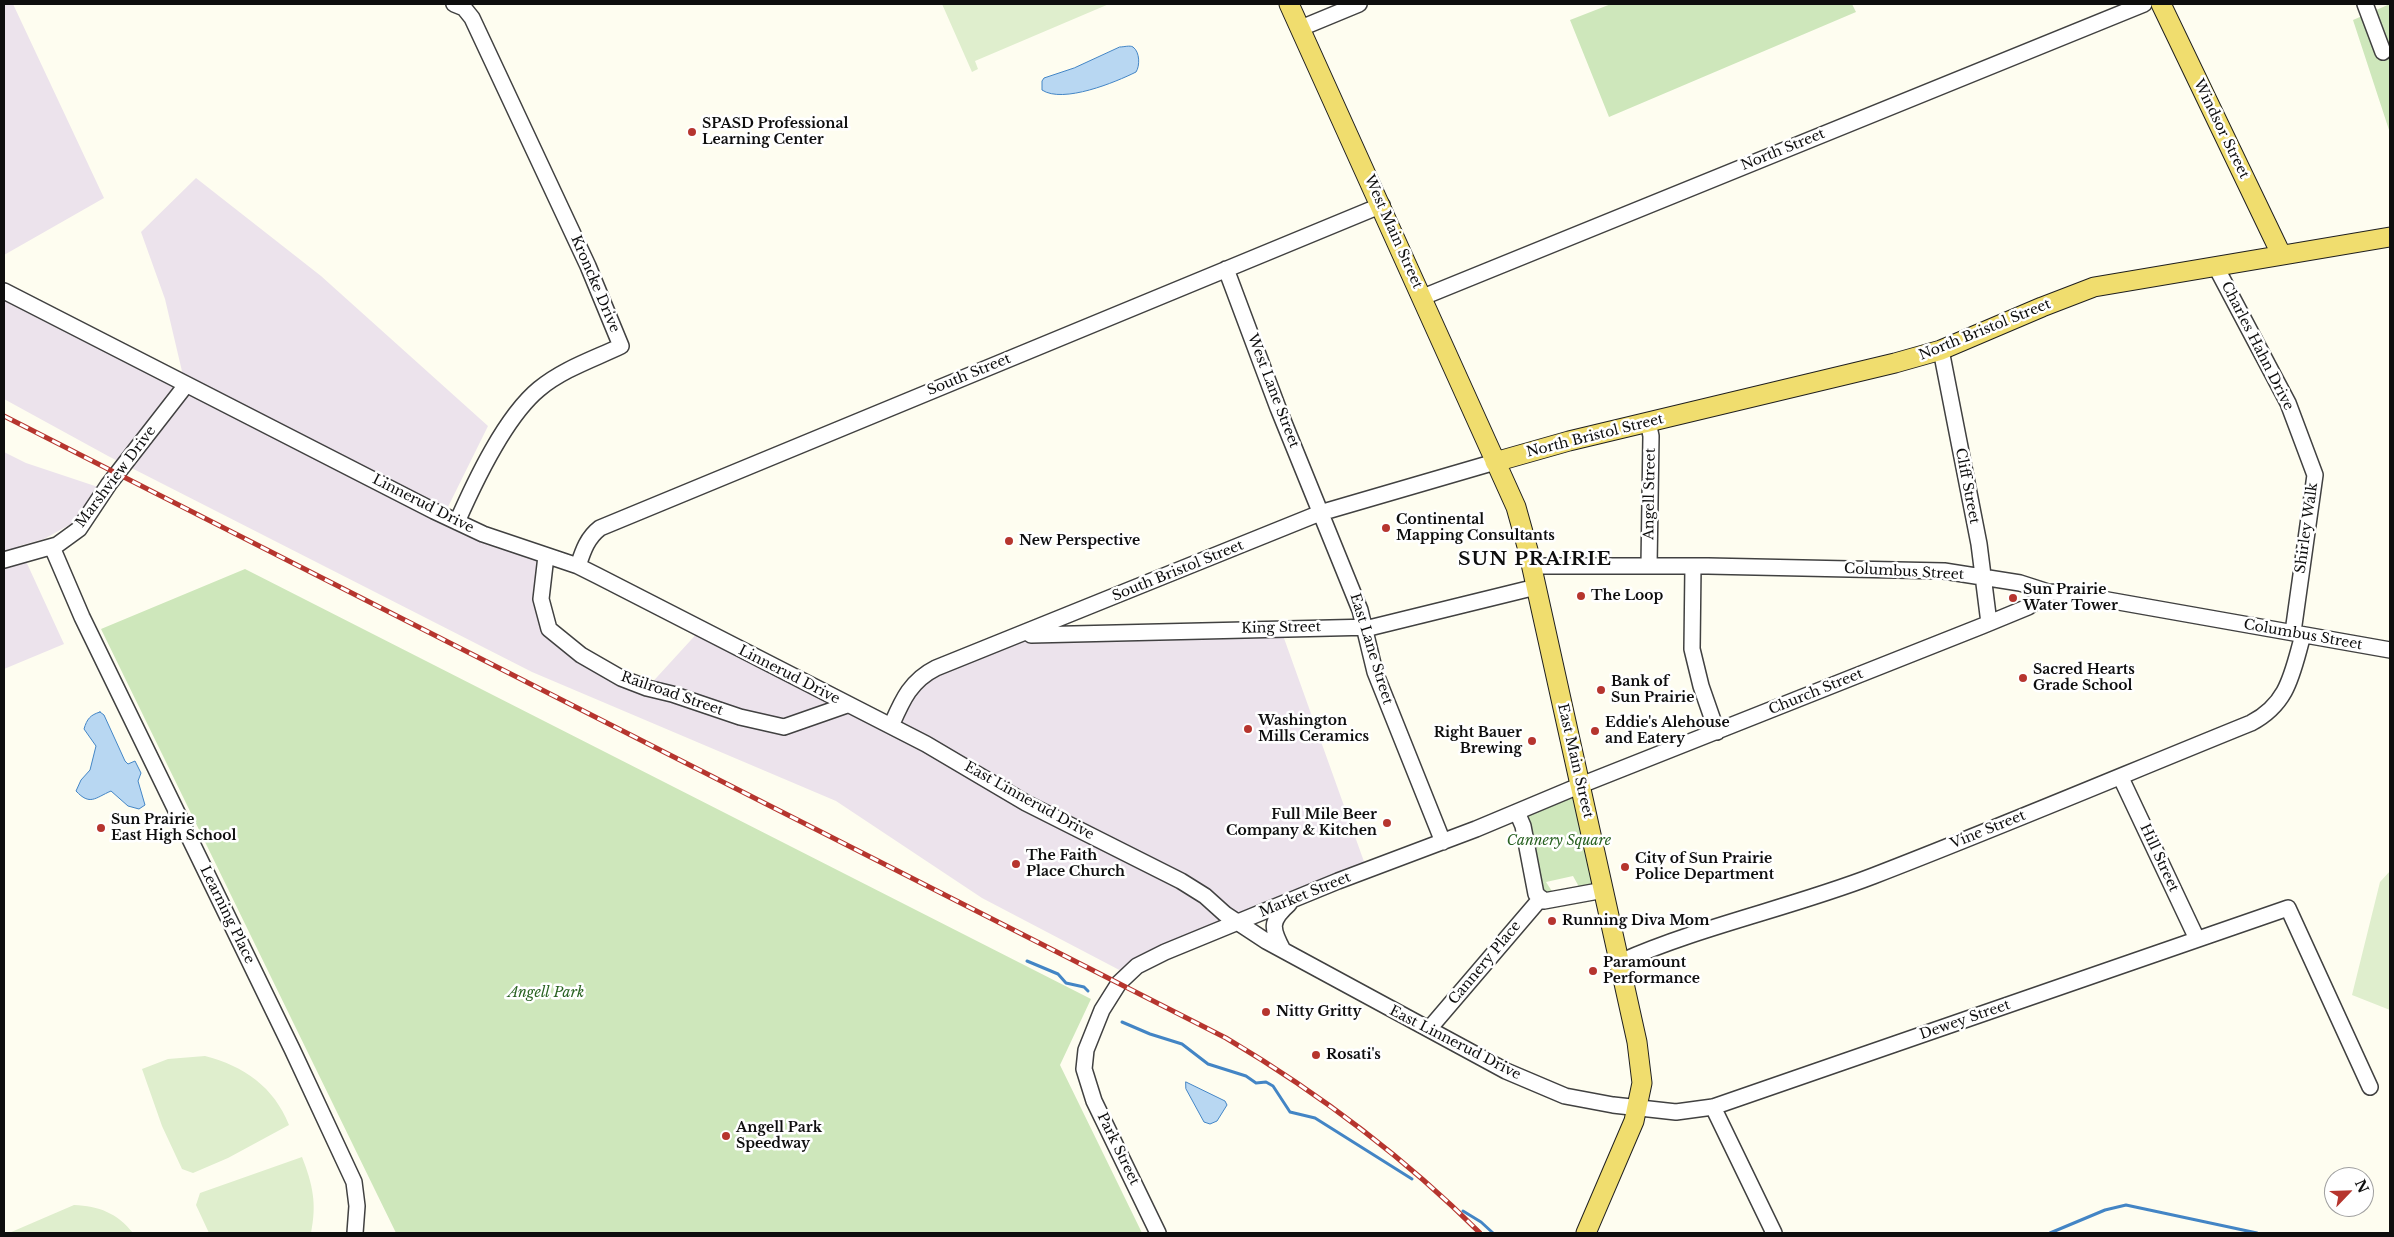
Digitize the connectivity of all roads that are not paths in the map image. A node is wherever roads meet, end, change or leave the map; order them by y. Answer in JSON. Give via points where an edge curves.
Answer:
{"nodes":[{"id":1,"x":454,"y":4,"type":"edge"},
{"id":2,"x":1289,"y":4,"type":"edge"},
{"id":3,"x":1359,"y":4,"type":"edge"},
{"id":4,"x":2144,"y":4,"type":"edge"},
{"id":5,"x":2161,"y":4,"type":"edge"},
{"id":6,"x":2365,"y":4,"type":"edge"},
{"id":7,"x":1301,"y":28,"type":"junction"},
{"id":8,"x":2383,"y":52,"type":"dead end"},
{"id":9,"x":1382,"y":205,"type":"junction"},
{"id":10,"x":2259,"y":207,"type":"junction"},
{"id":11,"x":2390,"y":237,"type":"edge"},
{"id":12,"x":2281,"y":254,"type":"junction"},
{"id":13,"x":2253,"y":260,"type":"junction"},
{"id":14,"x":2216,"y":267,"type":"junction"},
{"id":15,"x":1226,"y":270,"type":"junction"},
{"id":16,"x":4,"y":291,"type":"edge"},
{"id":17,"x":1422,"y":297,"type":"junction"},
{"id":18,"x":1941,"y":350,"type":"junction"},
{"id":19,"x":186,"y":385,"type":"junction"},
{"id":20,"x":1648,"y":422,"type":"junction"},
{"id":21,"x":2296,"y":426,"type":"joint"},
{"id":22,"x":1495,"y":462,"type":"junction"},
{"id":23,"x":1320,"y":513,"type":"junction"},
{"id":24,"x":457,"y":522,"type":"junction"},
{"id":25,"x":52,"y":547,"type":"junction"},
{"id":26,"x":546,"y":556,"type":"junction"},
{"id":27,"x":4,"y":560,"type":"edge"},
{"id":28,"x":578,"y":566,"type":"junction"},
{"id":29,"x":1531,"y":566,"type":"junction"},
{"id":30,"x":1649,"y":566,"type":"junction"},
{"id":31,"x":1693,"y":566,"type":"junction"},
{"id":32,"x":1983,"y":577,"type":"junction"},
{"id":33,"x":1536,"y":587,"type":"junction"},
{"id":34,"x":2048,"y":592,"type":"junction"},
{"id":35,"x":1989,"y":623,"type":"junction"},
{"id":36,"x":1365,"y":627,"type":"junction"},
{"id":37,"x":2298,"y":633,"type":"junction"},
{"id":38,"x":1022,"y":635,"type":"junction"},
{"id":39,"x":2390,"y":650,"type":"edge"},
{"id":40,"x":847,"y":705,"type":"junction"},
{"id":41,"x":891,"y":726,"type":"junction"},
{"id":42,"x":1717,"y":732,"type":"junction"},
{"id":43,"x":2121,"y":778,"type":"junction"},
{"id":44,"x":1581,"y":785,"type":"junction"},
{"id":45,"x":1517,"y":812,"type":"junction"},
{"id":46,"x":1443,"y":842,"type":"junction"},
{"id":47,"x":1597,"y":891,"type":"junction"},
{"id":48,"x":1294,"y":899,"type":"junction"},
{"id":49,"x":1544,"y":899,"type":"junction"},
{"id":50,"x":1238,"y":922,"type":"junction"},
{"id":51,"x":2197,"y":939,"type":"junction"},
{"id":52,"x":1283,"y":950,"type":"junction"},
{"id":53,"x":1620,"y":962,"type":"junction"},
{"id":54,"x":1429,"y":1029,"type":"junction"},
{"id":55,"x":1084,"y":1063,"type":"joint"},
{"id":56,"x":2370,"y":1087,"type":"dead end"},
{"id":57,"x":1638,"y":1107,"type":"junction"},
{"id":58,"x":1713,"y":1107,"type":"junction"},
{"id":59,"x":355,"y":1233,"type":"edge"},
{"id":60,"x":1158,"y":1233,"type":"edge"},
{"id":61,"x":1586,"y":1233,"type":"edge"},
{"id":62,"x":1774,"y":1233,"type":"edge"}],
"edges":[{"from":1,"to":24,"type":"street","name":"Kroncke Drive","via":[[464,8],[472,18],[588,266],[621,346],[566,371],[529,398],[506,427]]},
{"from":2,"to":7,"type":"main road","name":"West Main Street"},
{"from":3,"to":7,"type":"street"},
{"from":4,"to":17,"type":"street","name":"North Street"},
{"from":5,"to":10,"type":"main road","name":"Windsor Street"},
{"from":6,"to":8,"type":"street"},
{"from":7,"to":9,"type":"main road","name":"West Main Street"},
{"from":9,"to":15,"type":"street","name":"South Street"},
{"from":9,"to":17,"type":"main road","name":"West Main Street"},
{"from":10,"to":12,"type":"main road","name":"Windsor Street"},
{"from":10,"to":13,"type":"main road","via":[[2260,240]]},
{"from":11,"to":12,"type":"main road","name":"North Bristol Street"},
{"from":12,"to":13,"type":"main road","name":"North Bristol Street"},
{"from":13,"to":14,"type":"main road","name":"North Bristol Street"},
{"from":14,"to":18,"type":"main road","name":"North Bristol Street","via":[[2094,287]]},
{"from":14,"to":21,"type":"street","name":"Charles Hahn Drive","via":[[2288,403]]},
{"from":15,"to":23,"type":"street","name":"West Lane Street"},
{"from":15,"to":28,"type":"street","name":"South Street","via":[[600,528],[586,542]]},
{"from":16,"to":19,"type":"street","name":"Linnerud Drive"},
{"from":17,"to":22,"type":"main road","name":"West Main Street"},
{"from":18,"to":20,"type":"main road","name":"North Bristol Street"},
{"from":18,"to":32,"type":"street","name":"Cliff Street"},
{"from":19,"to":24,"type":"street","name":"Linnerud Drive"},
{"from":19,"to":25,"type":"street","name":"Marshview Drive","via":[[78,529]]},
{"from":20,"to":22,"type":"main road","name":"North Bristol Street"},
{"from":20,"to":30,"type":"street","name":"Angell Street","via":[[1651,436]]},
{"from":21,"to":37,"type":"street","name":"Shirley Walk","via":[[2315,475]]},
{"from":22,"to":23,"type":"street","name":"South Bristol Street"},
{"from":22,"to":29,"type":"main road","name":"East Main Street","via":[[1516,507]]},
{"from":23,"to":36,"type":"street","name":"East Lane Street"},
{"from":23,"to":38,"type":"street","name":"South Bristol Street"},
{"from":24,"to":26,"type":"street","name":"Linnerud Drive"},
{"from":25,"to":27,"type":"street","name":"Marshview Drive"},
{"from":25,"to":59,"type":"street","name":"Learning Place","via":[[96,647],[354,1182],[357,1206]]},
{"from":26,"to":28,"type":"street","name":"Linnerud Drive"},
{"from":26,"to":40,"type":"street","name":"Railroad Street","via":[[541,600],[549,629],[581,655],[621,678],[740,717],[784,727]]},
{"from":28,"to":40,"type":"street","name":"Linnerud Drive"},
{"from":29,"to":30,"type":"street","name":"Columbus Street"},
{"from":29,"to":33,"type":"main road","name":"East Main Street"},
{"from":30,"to":31,"type":"street","name":"Columbus Street"},
{"from":31,"to":32,"type":"street","name":"Columbus Street","via":[[1944,571]]},
{"from":31,"to":42,"type":"street","via":[[1692,649],[1698,678]]},
{"from":32,"to":34,"type":"street","name":"Columbus Street"},
{"from":32,"to":35,"type":"street","name":"Cliff Street"},
{"from":33,"to":36,"type":"street","name":"King Street"},
{"from":33,"to":44,"type":"main road","name":"East Main Street"},
{"from":34,"to":35,"type":"street","name":"Church Street","via":[[2028,606]]},
{"from":34,"to":37,"type":"street","name":"Columbus Street"},
{"from":35,"to":42,"type":"street","name":"Church Street"},
{"from":36,"to":38,"type":"street","name":"King Street"},
{"from":36,"to":46,"type":"street","name":"East Lane Street","via":[[1378,680]]},
{"from":37,"to":39,"type":"street","name":"Columbus Street"},
{"from":37,"to":43,"type":"street","name":"Vine Street","via":[[2284,693],[2270,712]]},
{"from":38,"to":41,"type":"street","name":"South Bristol Street","via":[[924,674],[908,690]]},
{"from":40,"to":41,"type":"street","name":"East Linnerud Drive"},
{"from":41,"to":50,"type":"street","name":"East Linnerud Drive","via":[[1026,803],[1181,881]]},
{"from":42,"to":44,"type":"street","name":"Church Street"},
{"from":43,"to":51,"type":"street","name":"Hill Street"},
{"from":43,"to":53,"type":"street","name":"Vine Street","via":[[1872,876]]},
{"from":44,"to":45,"type":"street","name":"Market Street"},
{"from":44,"to":47,"type":"main road","name":"East Main Street"},
{"from":45,"to":46,"type":"street","name":"Market Street"},
{"from":45,"to":49,"type":"street","via":[[1523,826],[1536,894]]},
{"from":46,"to":48,"type":"street","name":"Market Street"},
{"from":47,"to":49,"type":"street"},
{"from":47,"to":53,"type":"main road","name":"East Main Street"},
{"from":48,"to":50,"type":"street","name":"Market Street"},
{"from":48,"to":52,"type":"street","via":[[1275,919],[1275,935]]},
{"from":49,"to":54,"type":"street","name":"Cannery Place"},
{"from":50,"to":52,"type":"street","name":"East Linnerud Drive"},
{"from":50,"to":55,"type":"street","name":"Market Street","via":[[1158,955],[1127,974],[1102,1010],[1088,1043]]},
{"from":51,"to":56,"type":"street","name":"Dewey Street","via":[[2288,908]]},
{"from":51,"to":58,"type":"street","name":"Dewey Street"},
{"from":52,"to":54,"type":"street","name":"East Linnerud Drive"},
{"from":53,"to":57,"type":"main road","name":"East Main Street","via":[[1637,1042],[1642,1083]]},
{"from":54,"to":57,"type":"street","name":"East Linnerud Drive","via":[[1506,1071],[1565,1096]]},
{"from":55,"to":60,"type":"street","name":"Park Street","via":[[1094,1101]]},
{"from":57,"to":58,"type":"street","name":"Dewey Street","via":[[1676,1112]]},
{"from":57,"to":61,"type":"main road","name":"East Main Street","via":[[1622,1153]]},
{"from":58,"to":62,"type":"street"}]}
